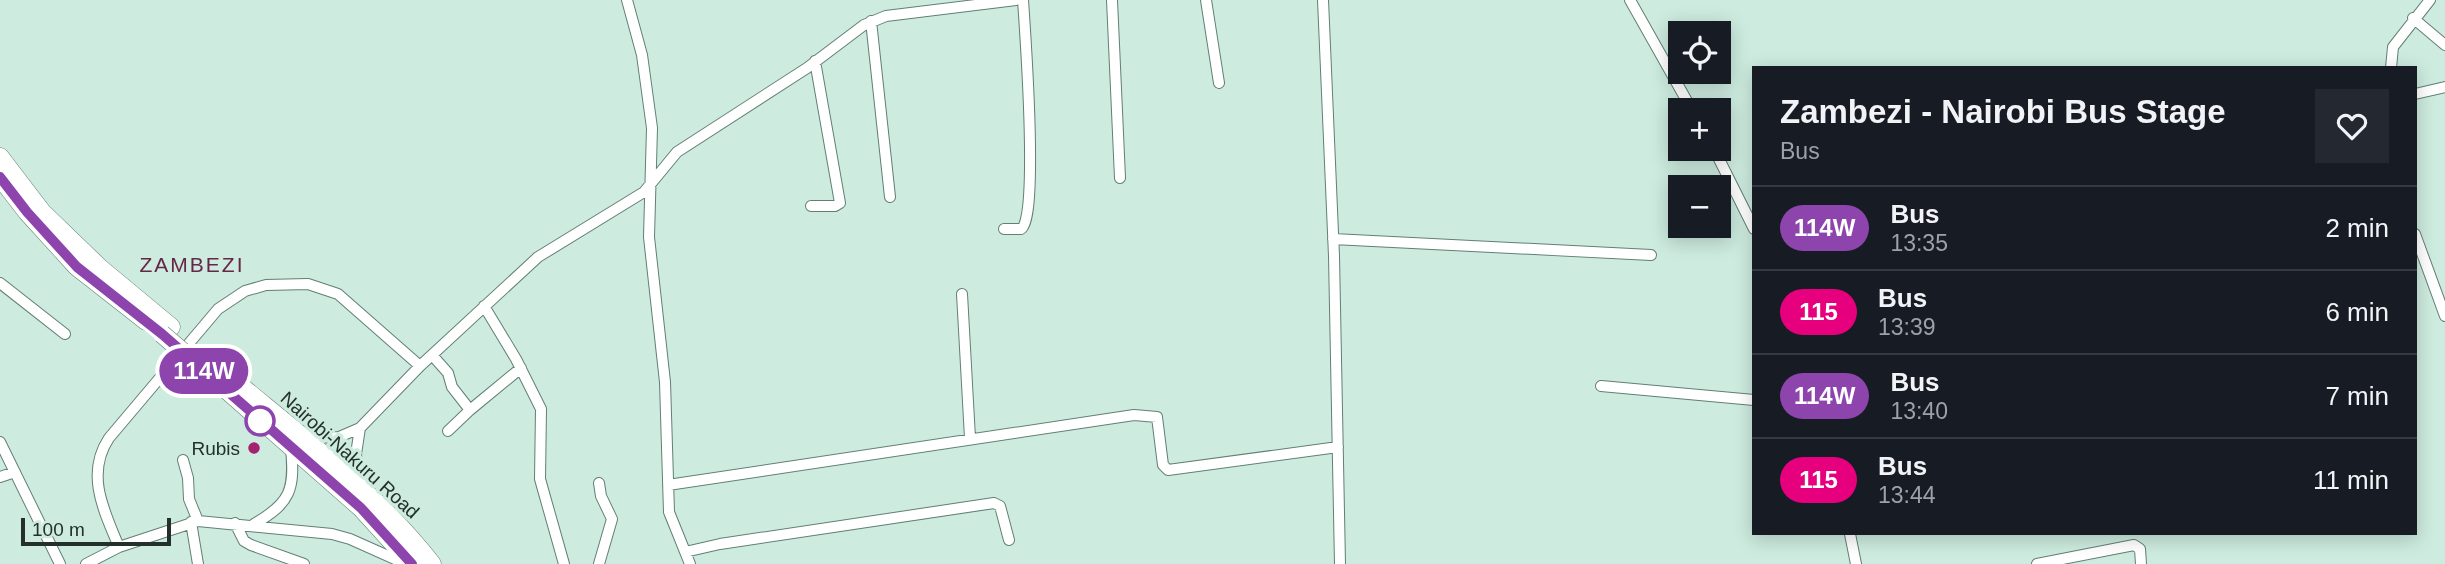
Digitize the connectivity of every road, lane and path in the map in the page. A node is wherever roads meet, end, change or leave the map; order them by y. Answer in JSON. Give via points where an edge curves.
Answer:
{"nodes":[{"id":1,"x":627,"y":0,"type":"edge"},
{"id":2,"x":912,"y":0,"type":"edge"},
{"id":3,"x":1016,"y":0,"type":"edge"},
{"id":4,"x":1023,"y":0,"type":"edge"},
{"id":5,"x":1112,"y":0,"type":"edge"},
{"id":6,"x":1206,"y":0,"type":"edge"},
{"id":7,"x":1323,"y":0,"type":"edge"},
{"id":8,"x":1630,"y":0,"type":"edge"},
{"id":9,"x":2430,"y":0,"type":"edge"},
{"id":10,"x":915,"y":12,"type":"junction"},
{"id":11,"x":2413,"y":18,"type":"junction"},
{"id":12,"x":871,"y":22,"type":"junction"},
{"id":13,"x":2445,"y":45,"type":"edge"},
{"id":14,"x":815,"y":61,"type":"junction"},
{"id":15,"x":2391,"y":66,"type":"edge"},
{"id":16,"x":1219,"y":83,"type":"dead end"},
{"id":17,"x":2445,"y":87,"type":"edge"},
{"id":18,"x":2417,"y":94,"type":"edge"},
{"id":19,"x":1685,"y":98,"type":"edge"},
{"id":20,"x":0,"y":157,"type":"edge"},
{"id":21,"x":1720,"y":161,"type":"edge"},
{"id":22,"x":0,"y":177,"type":"edge"},
{"id":23,"x":1120,"y":178,"type":"dead end"},
{"id":24,"x":651,"y":184,"type":"junction"},
{"id":25,"x":890,"y":197,"type":"dead end"},
{"id":26,"x":811,"y":206,"type":"dead end"},
{"id":27,"x":1752,"y":225,"type":"edge"},
{"id":28,"x":1004,"y":229,"type":"dead end"},
{"id":29,"x":1333,"y":239,"type":"junction"},
{"id":30,"x":2417,"y":239,"type":"edge"},
{"id":31,"x":1651,"y":254,"type":"dead end"},
{"id":32,"x":0,"y":284,"type":"edge"},
{"id":33,"x":962,"y":294,"type":"dead end"},
{"id":34,"x":484,"y":306,"type":"junction"},
{"id":35,"x":2445,"y":316,"type":"edge"},
{"id":36,"x":167,"y":331,"type":"junction"},
{"id":37,"x":65,"y":334,"type":"dead end"},
{"id":38,"x":432,"y":355,"type":"junction"},
{"id":39,"x":420,"y":366,"type":"junction"},
{"id":40,"x":521,"y":368,"type":"junction"},
{"id":41,"x":1601,"y":386,"type":"dead end"},
{"id":42,"x":1752,"y":400,"type":"edge"},
{"id":43,"x":470,"y":410,"type":"junction"},
{"id":44,"x":360,"y":428,"type":"junction"},
{"id":45,"x":448,"y":431,"type":"dead end"},
{"id":46,"x":970,"y":438,"type":"junction"},
{"id":47,"x":0,"y":442,"type":"edge"},
{"id":48,"x":296,"y":443,"type":"junction"},
{"id":49,"x":1338,"y":447,"type":"junction"},
{"id":50,"x":183,"y":460,"type":"dead end"},
{"id":51,"x":15,"y":472,"type":"junction"},
{"id":52,"x":0,"y":477,"type":"edge"},
{"id":53,"x":599,"y":483,"type":"dead end"},
{"id":54,"x":668,"y":485,"type":"junction"},
{"id":55,"x":359,"y":486,"type":"junction"},
{"id":56,"x":195,"y":521,"type":"junction"},
{"id":57,"x":235,"y":523,"type":"junction"},
{"id":58,"x":254,"y":524,"type":"junction"},
{"id":59,"x":1850,"y":535,"type":"edge"},
{"id":60,"x":1009,"y":540,"type":"dead end"},
{"id":61,"x":119,"y":547,"type":"junction"},
{"id":62,"x":685,"y":552,"type":"junction"},
{"id":63,"x":401,"y":563,"type":"edge"},
{"id":64,"x":60,"y":564,"type":"edge"},
{"id":65,"x":86,"y":564,"type":"edge"},
{"id":66,"x":198,"y":564,"type":"edge"},
{"id":67,"x":304,"y":564,"type":"edge"},
{"id":68,"x":432,"y":564,"type":"edge"},
{"id":69,"x":565,"y":564,"type":"edge"},
{"id":70,"x":599,"y":564,"type":"edge"},
{"id":71,"x":690,"y":564,"type":"edge"},
{"id":72,"x":1340,"y":564,"type":"edge"},
{"id":73,"x":1856,"y":564,"type":"edge"},
{"id":74,"x":2037,"y":564,"type":"edge"},
{"id":75,"x":2141,"y":564,"type":"edge"}],
"edges":[{"from":1,"to":24,"type":"street","via":[[647,82]]},
{"from":2,"to":10,"type":"street"},
{"from":3,"to":10,"type":"street"},
{"from":4,"to":28,"type":"street","via":[[1028,221],[1021,229]]},
{"from":5,"to":23,"type":"street"},
{"from":6,"to":16,"type":"street"},
{"from":7,"to":29,"type":"street"},
{"from":8,"to":19,"type":"street"},
{"from":9,"to":11,"type":"street"},
{"from":10,"to":12,"type":"street"},
{"from":11,"to":13,"type":"street"},
{"from":11,"to":15,"type":"street","via":[[2393,47]]},
{"from":12,"to":14,"type":"street"},
{"from":12,"to":25,"type":"street"},
{"from":14,"to":24,"type":"street","via":[[677,152]]},
{"from":14,"to":26,"type":"street","via":[[840,203]]},
{"from":17,"to":18,"type":"street"},
{"from":20,"to":36,"type":"highway","via":[[42,212]]},
{"from":21,"to":27,"type":"street"},
{"from":22,"to":36,"type":"highway","via":[[77,267]]},
{"from":24,"to":34,"type":"street","via":[[538,257]]},
{"from":24,"to":54,"type":"street","via":[[649,237],[665,382]]},
{"from":29,"to":31,"type":"street"},
{"from":29,"to":49,"type":"street"},
{"from":30,"to":35,"type":"street"},
{"from":32,"to":37,"type":"street"},
{"from":33,"to":46,"type":"street"},
{"from":34,"to":38,"type":"street"},
{"from":34,"to":40,"type":"street"},
{"from":36,"to":48,"type":"highway","bridge":true},
{"from":38,"to":39,"type":"street"},
{"from":38,"to":43,"type":"street"},
{"from":39,"to":44,"type":"street"},
{"from":39,"to":61,"type":"street","via":[[350,302],[322,287],[286,282],[231,298],[195,335],[101,452],[97,485]]},
{"from":40,"to":43,"type":"street"},
{"from":40,"to":69,"type":"street","via":[[541,409],[540,480]]},
{"from":41,"to":42,"type":"street"},
{"from":43,"to":45,"type":"street"},
{"from":44,"to":48,"type":"street","via":[[340,437]]},
{"from":44,"to":55,"type":"street","via":[[356,454]]},
{"from":46,"to":49,"type":"street","via":[[1153,414],[1160,422],[1163,465],[1168,470]]},
{"from":46,"to":54,"type":"street"},
{"from":47,"to":51,"type":"street"},
{"from":48,"to":55,"type":"highway","name":"Nairobi-Nakuru Road"},
{"from":48,"to":58,"type":"street","via":[[291,490],[278,509]]},
{"from":48,"to":63,"type":"highway","via":[[361,508]]},
{"from":49,"to":72,"type":"street"},
{"from":50,"to":56,"type":"street"},
{"from":51,"to":52,"type":"street"},
{"from":51,"to":64,"type":"street"},
{"from":53,"to":70,"type":"street","via":[[612,519]]},
{"from":54,"to":62,"type":"street","via":[[669,512]]},
{"from":55,"to":68,"type":"highway","name":"Nairobi-Nakuru Road"},
{"from":56,"to":57,"type":"street"},
{"from":56,"to":61,"type":"street"},
{"from":56,"to":66,"type":"street"},
{"from":57,"to":58,"type":"street"},
{"from":57,"to":67,"type":"street","via":[[244,541]]},
{"from":58,"to":63,"type":"street","via":[[341,536]]},
{"from":59,"to":73,"type":"street"},
{"from":60,"to":62,"type":"street","via":[[1004,514],[993,503]]},
{"from":61,"to":65,"type":"street"},
{"from":62,"to":71,"type":"street"},
{"from":74,"to":75,"type":"street","via":[[2134,545],[2140,549]]}]}
